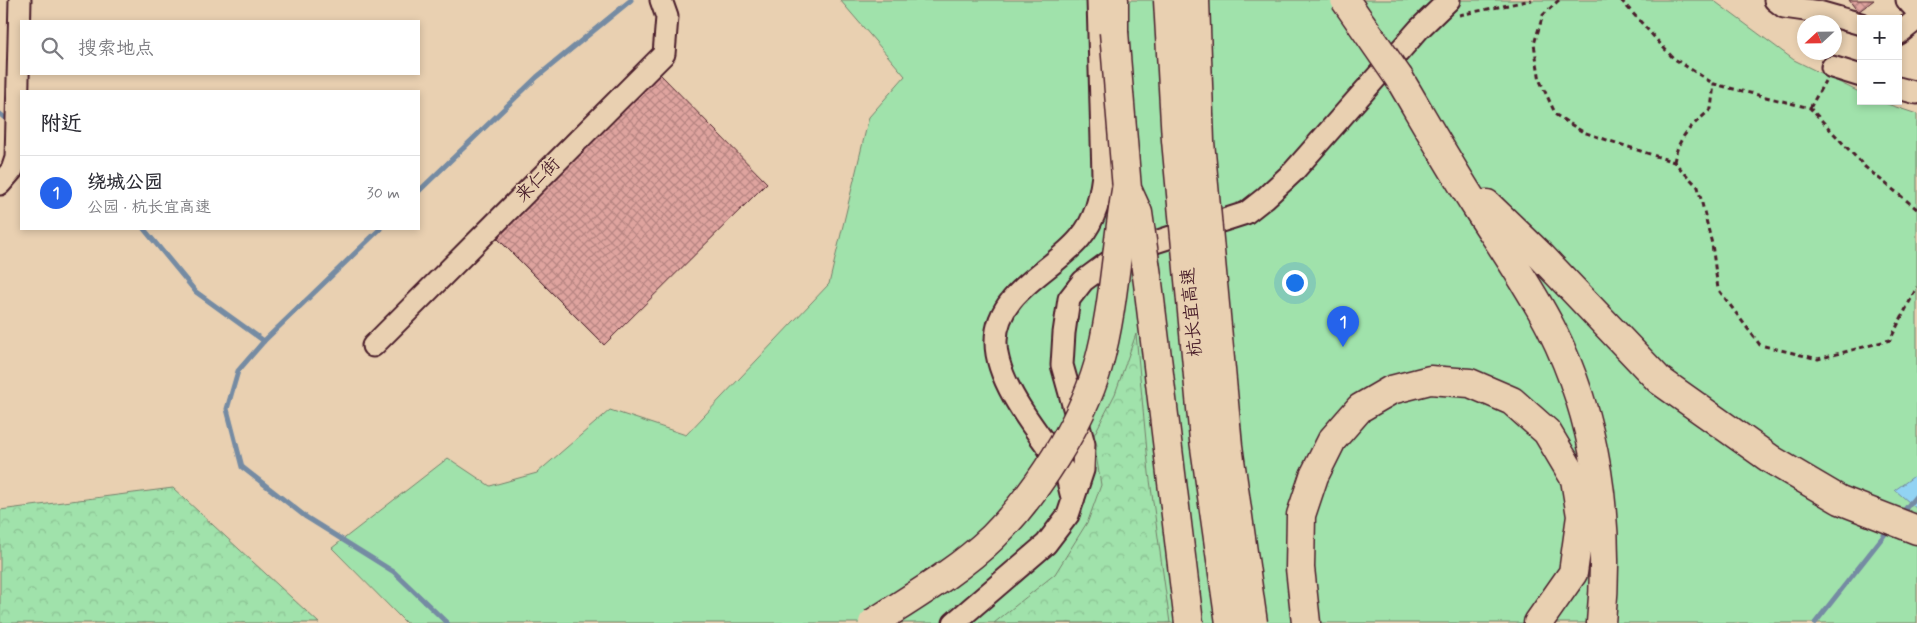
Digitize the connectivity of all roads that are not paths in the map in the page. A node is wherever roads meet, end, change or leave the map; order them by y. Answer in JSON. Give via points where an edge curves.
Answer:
{"nodes":[{"id":1,"x":20,"y":0,"type":"edge"},
{"id":2,"x":661,"y":0,"type":"edge"},
{"id":3,"x":1098,"y":0,"type":"edge"},
{"id":4,"x":1114,"y":0,"type":"edge"},
{"id":5,"x":1168,"y":0,"type":"edge"},
{"id":6,"x":1196,"y":0,"type":"edge"},
{"id":7,"x":1345,"y":0,"type":"edge"},
{"id":8,"x":1775,"y":0,"type":"edge"},
{"id":9,"x":1908,"y":0,"type":"edge"},
{"id":10,"x":1452,"y":8,"type":"edge"},
{"id":11,"x":1917,"y":11,"type":"edge"},
{"id":12,"x":1917,"y":19,"type":"edge"},
{"id":13,"x":1857,"y":23,"type":"edge"},
{"id":14,"x":1902,"y":31,"type":"edge"},
{"id":15,"x":1832,"y":67,"type":"road end"},
{"id":16,"x":1857,"y":75,"type":"edge"},
{"id":17,"x":1902,"y":89,"type":"edge"},
{"id":18,"x":1917,"y":93,"type":"edge"},
{"id":19,"x":1453,"y":170,"type":"junction"},
{"id":20,"x":0,"y":184,"type":"edge"},
{"id":21,"x":1127,"y":189,"type":"junction"},
{"id":22,"x":373,"y":346,"type":"dead end"},
{"id":23,"x":1072,"y":500,"type":"junction"},
{"id":24,"x":1917,"y":530,"type":"edge"},
{"id":25,"x":873,"y":623,"type":"edge"},
{"id":26,"x":954,"y":623,"type":"edge"},
{"id":27,"x":1189,"y":623,"type":"edge"},
{"id":28,"x":1230,"y":623,"type":"edge"},
{"id":29,"x":1253,"y":623,"type":"edge"},
{"id":30,"x":1306,"y":623,"type":"edge"},
{"id":31,"x":1538,"y":623,"type":"edge"},
{"id":32,"x":1601,"y":623,"type":"edge"}],
"edges":[{"from":1,"to":20,"type":"street","via":[[16,158],[12,170]]},
{"from":2,"to":22,"type":"street","name":"来仁街","via":[[667,17],[664,54]]},
{"from":3,"to":23,"type":"street","via":[[1103,175],[1097,208],[1080,239],[1011,299],[999,319],[995,342],[1002,371],[1025,416],[1066,473]]},
{"from":4,"to":21,"type":"highway","bridge":true},
{"from":5,"to":28,"type":"highway","name":"杭长宜高速","bridge":true,"via":[[1176,140],[1204,440]]},
{"from":6,"to":29,"type":"highway","name":"杭长宜高速","bridge":true,"via":[[1200,142],[1228,446]]},
{"from":7,"to":19,"type":"highway","bridge":true,"via":[[1399,78]]},
{"from":8,"to":13,"type":"street","via":[[1784,7],[1819,12]]},
{"from":9,"to":11,"type":"street"},
{"from":10,"to":23,"type":"street","via":[[1418,29],[1294,172],[1246,213],[1122,253],[1082,281],[1069,299],[1062,365],[1084,444],[1083,470]]},
{"from":12,"to":14,"type":"street"},
{"from":15,"to":16,"type":"street"},
{"from":17,"to":18,"type":"street"},
{"from":19,"to":24,"type":"highway","via":[[1542,257],[1659,380],[1772,460],[1840,500]]},
{"from":19,"to":32,"type":"highway","via":[[1551,328],[1575,383],[1594,449],[1604,519]]},
{"from":21,"to":25,"type":"highway","bridge":true,"via":[[1110,305],[1097,367],[1075,422],[1044,475],[993,537],[933,584]]},
{"from":21,"to":27,"type":"highway","bridge":true,"via":[[1138,213],[1148,282]]},
{"from":23,"to":26,"type":"street","via":[[1068,515],[1046,544]]},
{"from":30,"to":31,"type":"highway","via":[[1300,568],[1301,515],[1314,476],[1332,440],[1360,408],[1392,390],[1430,380],[1470,383],[1512,401],[1547,432],[1575,479],[1581,516],[1572,573]]}]}
